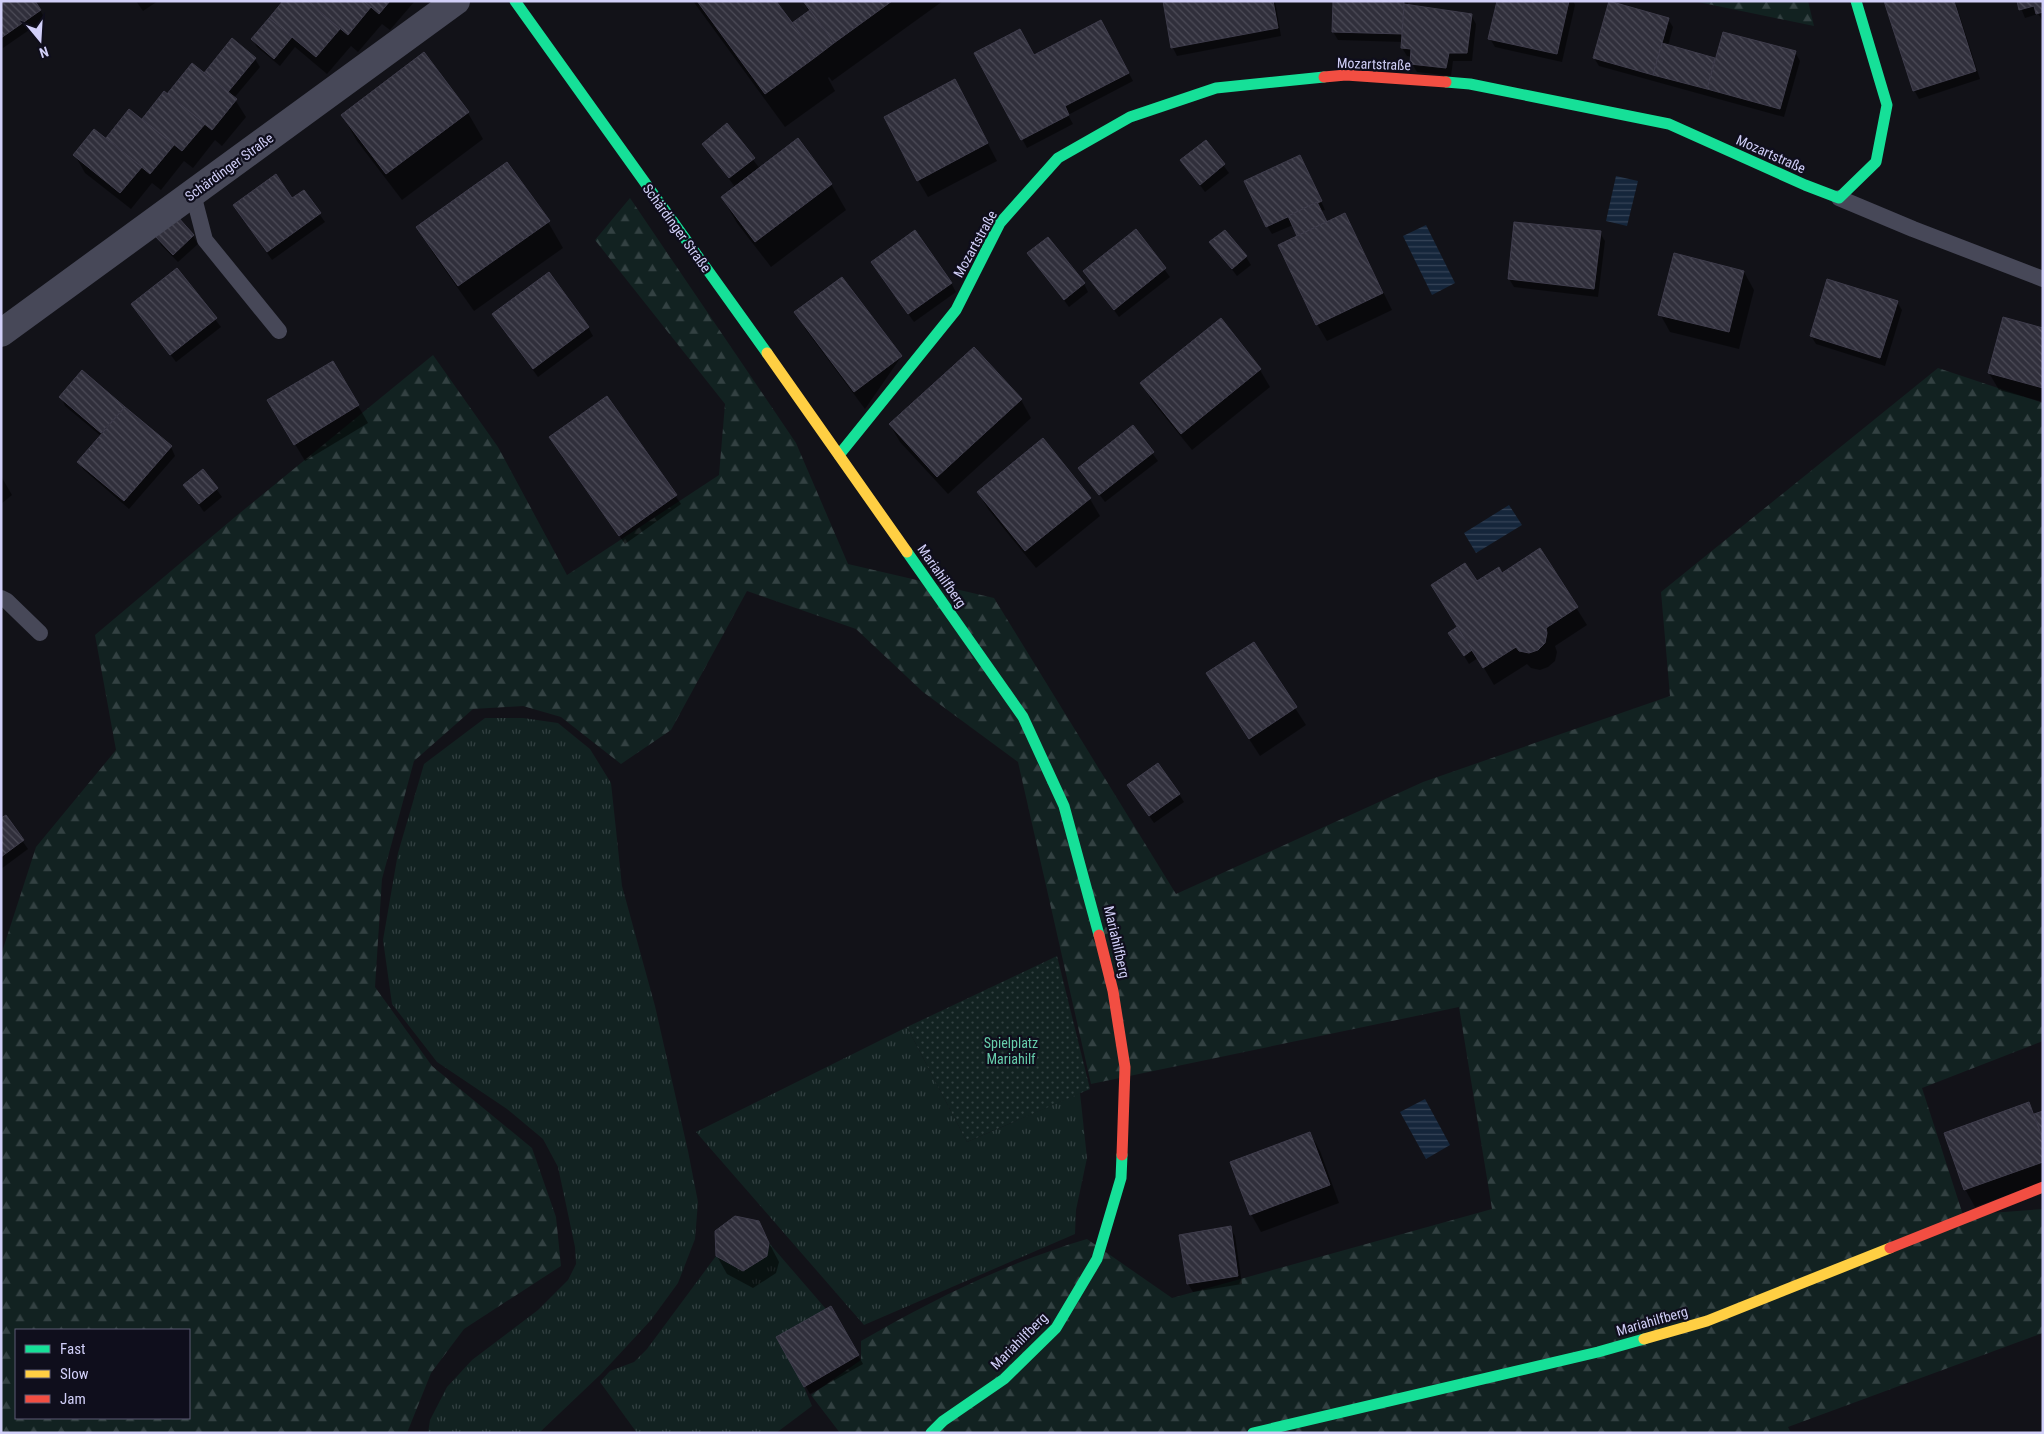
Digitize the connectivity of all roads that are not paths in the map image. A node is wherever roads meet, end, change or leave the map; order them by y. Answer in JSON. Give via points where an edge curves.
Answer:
{"nodes":[{"id":1,"x":456,"y":1,"type":"edge"},
{"id":2,"x":516,"y":1,"type":"edge"},
{"id":3,"x":1856,"y":1,"type":"edge"},
{"id":4,"x":193,"y":194,"type":"junction"},
{"id":5,"x":1839,"y":198,"type":"junction"},
{"id":6,"x":2043,"y":279,"type":"edge"},
{"id":7,"x":279,"y":331,"type":"dead end"},
{"id":8,"x":1,"y":333,"type":"edge"},
{"id":9,"x":839,"y":455,"type":"junction"},
{"id":10,"x":1,"y":598,"type":"edge"},
{"id":11,"x":40,"y":633,"type":"dead end"},
{"id":12,"x":2043,"y":1187,"type":"edge"},
{"id":13,"x":931,"y":1433,"type":"edge"},
{"id":14,"x":1253,"y":1433,"type":"edge"}],
"edges":[{"from":1,"to":4,"type":"street","name":"Schärdinger Straße"},
{"from":2,"to":9,"type":"main road","name":"Schärdinger Straße"},
{"from":3,"to":5,"type":"main road","via":[[1886,105],[1876,162]]},
{"from":4,"to":7,"type":"lane","via":[[205,240]]},
{"from":4,"to":8,"type":"street","name":"Schärdinger Straße"},
{"from":5,"to":6,"type":"lane"},
{"from":5,"to":9,"type":"main road","name":"Mozartstraße","via":[[1669,124],[1470,84],[1346,75],[1216,88],[1130,117],[1058,158],[1000,223],[956,310]]},
{"from":9,"to":13,"type":"main road","name":"Mariahilfberg","via":[[1023,717],[1064,806],[1087,883],[1113,991],[1125,1067],[1121,1178],[1098,1258],[1056,1328],[1004,1379]]},
{"from":10,"to":11,"type":"lane"},
{"from":12,"to":14,"type":"main road","name":"Mariahilfberg","via":[[1707,1321],[1598,1352]]}]}
